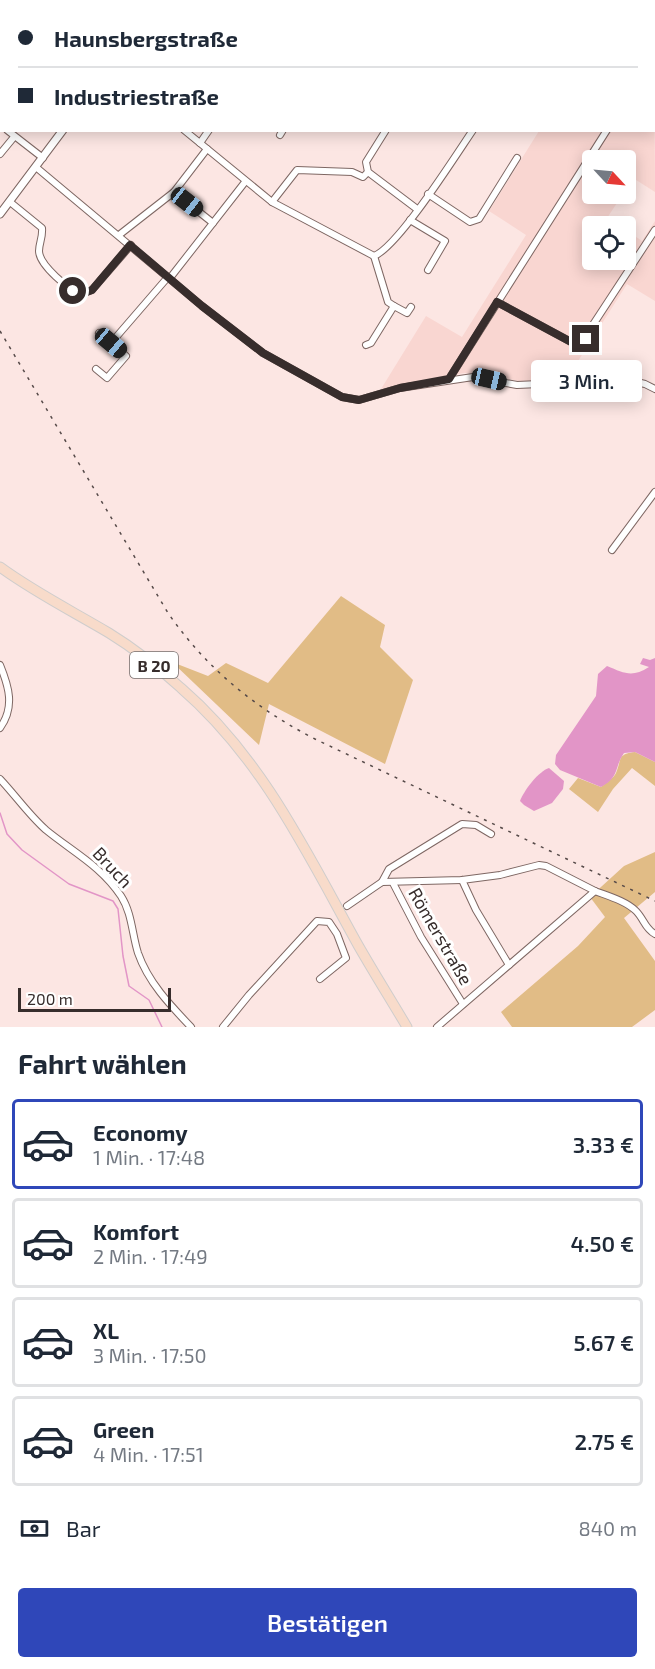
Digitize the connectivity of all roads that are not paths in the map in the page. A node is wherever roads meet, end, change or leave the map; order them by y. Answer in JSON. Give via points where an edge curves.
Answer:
{"nodes":[{"id":1,"x":9,"y":132,"type":"edge"},
{"id":2,"x":62,"y":132,"type":"edge"},
{"id":3,"x":186,"y":132,"type":"edge"},
{"id":4,"x":208,"y":132,"type":"edge"},
{"id":5,"x":385,"y":132,"type":"edge"},
{"id":6,"x":472,"y":132,"type":"edge"},
{"id":7,"x":605,"y":132,"type":"edge"},
{"id":8,"x":15,"y":137,"type":"junction"},
{"id":9,"x":200,"y":143,"type":"junction"},
{"id":10,"x":207,"y":149,"type":"junction"},
{"id":11,"x":0,"y":154,"type":"edge"},
{"id":12,"x":43,"y":158,"type":"junction"},
{"id":13,"x":517,"y":158,"type":"dead end"},
{"id":14,"x":37,"y":168,"type":"junction"},
{"id":15,"x":368,"y":172,"type":"junction"},
{"id":16,"x":245,"y":182,"type":"junction"},
{"id":17,"x":174,"y":192,"type":"junction"},
{"id":18,"x":429,"y":194,"type":"junction"},
{"id":19,"x":10,"y":202,"type":"junction"},
{"id":20,"x":272,"y":202,"type":"junction"},
{"id":21,"x":417,"y":209,"type":"junction"},
{"id":22,"x":0,"y":214,"type":"edge"},
{"id":23,"x":410,"y":220,"type":"junction"},
{"id":24,"x":213,"y":223,"type":"junction"},
{"id":25,"x":655,"y":230,"type":"edge"},
{"id":26,"x":119,"y":235,"type":"junction"},
{"id":27,"x":130,"y":245,"type":"junction"},
{"id":28,"x":374,"y":256,"type":"junction"},
{"id":29,"x":428,"y":270,"type":"dead end"},
{"id":30,"x":169,"y":277,"type":"junction"},
{"id":31,"x":497,"y":302,"type":"junction"},
{"id":32,"x":394,"y":306,"type":"junction"},
{"id":33,"x":411,"y":307,"type":"dead end"},
{"id":34,"x":99,"y":333,"type":"dead end"},
{"id":35,"x":111,"y":343,"type":"junction"},
{"id":36,"x":366,"y":345,"type":"dead end"},
{"id":37,"x":96,"y":369,"type":"dead end"},
{"id":38,"x":449,"y":379,"type":"junction"},
{"id":39,"x":655,"y":389,"type":"edge"},
{"id":40,"x":655,"y":492,"type":"edge"},
{"id":41,"x":612,"y":550,"type":"dead end"},
{"id":42,"x":0,"y":567,"type":"edge"},
{"id":43,"x":0,"y":665,"type":"edge"},
{"id":44,"x":0,"y":728,"type":"edge"},
{"id":45,"x":0,"y":779,"type":"edge"},
{"id":46,"x":491,"y":834,"type":"dead end"},
{"id":47,"x":462,"y":880,"type":"junction"},
{"id":48,"x":382,"y":882,"type":"junction"},
{"id":49,"x":393,"y":883,"type":"junction"},
{"id":50,"x":595,"y":891,"type":"junction"},
{"id":51,"x":335,"y":902,"type":"junction"},
{"id":52,"x":347,"y":906,"type":"junction"},
{"id":53,"x":345,"y":919,"type":"junction"},
{"id":54,"x":654,"y":933,"type":"edge"},
{"id":55,"x":509,"y":965,"type":"junction"},
{"id":56,"x":321,"y":979,"type":"dead end"},
{"id":57,"x":463,"y":1004,"type":"junction"},
{"id":58,"x":190,"y":1027,"type":"edge"},
{"id":59,"x":223,"y":1027,"type":"edge"},
{"id":60,"x":407,"y":1027,"type":"edge"},
{"id":61,"x":437,"y":1027,"type":"edge"}],
"edges":[{"from":1,"to":8,"type":"street"},
{"from":2,"to":12,"type":"street"},
{"from":3,"to":9,"type":"street"},
{"from":4,"to":9,"type":"street"},
{"from":5,"to":15,"type":"street","via":[[366,162]]},
{"from":6,"to":18,"type":"street"},
{"from":7,"to":31,"type":"street"},
{"from":8,"to":11,"type":"street"},
{"from":8,"to":12,"type":"street"},
{"from":9,"to":10,"type":"street"},
{"from":10,"to":16,"type":"street"},
{"from":10,"to":17,"type":"street"},
{"from":12,"to":14,"type":"street"},
{"from":13,"to":18,"type":"street","via":[[479,219],[470,222]]},
{"from":14,"to":19,"type":"street"},
{"from":14,"to":26,"type":"street"},
{"from":15,"to":20,"type":"street","via":[[363,177],[352,172],[297,170]]},
{"from":15,"to":21,"type":"street"},
{"from":16,"to":20,"type":"street"},
{"from":16,"to":24,"type":"street"},
{"from":17,"to":24,"type":"street"},
{"from":17,"to":26,"type":"street"},
{"from":18,"to":21,"type":"street"},
{"from":19,"to":22,"type":"street"},
{"from":19,"to":27,"type":"street","via":[[42,228],[42,261],[81,294],[92,290]]},
{"from":20,"to":28,"type":"street"},
{"from":21,"to":23,"type":"street"},
{"from":23,"to":28,"type":"street","via":[[387,248]]},
{"from":23,"to":29,"type":"street","via":[[445,241]]},
{"from":24,"to":30,"type":"street"},
{"from":25,"to":31,"type":"street","via":[[581,343],[573,343]]},
{"from":26,"to":27,"type":"street"},
{"from":27,"to":30,"type":"street"},
{"from":28,"to":32,"type":"street","via":[[388,302]]},
{"from":30,"to":35,"type":"street"},
{"from":30,"to":38,"type":"street","via":[[263,353],[349,400]]},
{"from":31,"to":38,"type":"street"},
{"from":32,"to":33,"type":"street","via":[[407,313]]},
{"from":32,"to":36,"type":"street"},
{"from":34,"to":35,"type":"street"},
{"from":35,"to":37,"type":"street","via":[[126,356],[107,378]]},
{"from":38,"to":39,"type":"street","via":[[480,377],[517,385],[620,380],[636,381]]},
{"from":40,"to":41,"type":"street"},
{"from":42,"to":51,"type":"main road","number":"B 20","via":[[158,668],[213,718],[262,778]]},
{"from":43,"to":44,"type":"street","via":[[10,702]]},
{"from":45,"to":58,"type":"street","name":"Bruch","via":[[40,824],[91,862],[115,888],[127,907],[147,974]]},
{"from":46,"to":48,"type":"street","name":"Römerstraße","via":[[476,825],[462,824],[389,869]]},
{"from":47,"to":49,"type":"street","name":"Römerstraße"},
{"from":47,"to":50,"type":"street","name":"Römerstraße","via":[[539,865]]},
{"from":47,"to":55,"type":"street"},
{"from":48,"to":49,"type":"street","name":"Römerstraße"},
{"from":48,"to":52,"type":"street","name":"Römerstraße"},
{"from":49,"to":57,"type":"street","name":"Römerstraße"},
{"from":50,"to":54,"type":"street","name":"Römerstraße","via":[[630,906]]},
{"from":50,"to":55,"type":"street","name":"Römerstraße"},
{"from":51,"to":52,"type":"main road"},
{"from":51,"to":53,"type":"main road","number":"B 20"},
{"from":52,"to":53,"type":"main road"},
{"from":53,"to":60,"type":"main road","number":"B 20"},
{"from":55,"to":57,"type":"street","name":"Römerstraße"},
{"from":56,"to":59,"type":"street","via":[[346,958],[329,922],[317,921]]},
{"from":57,"to":61,"type":"street","name":"Römerstraße"}]}
